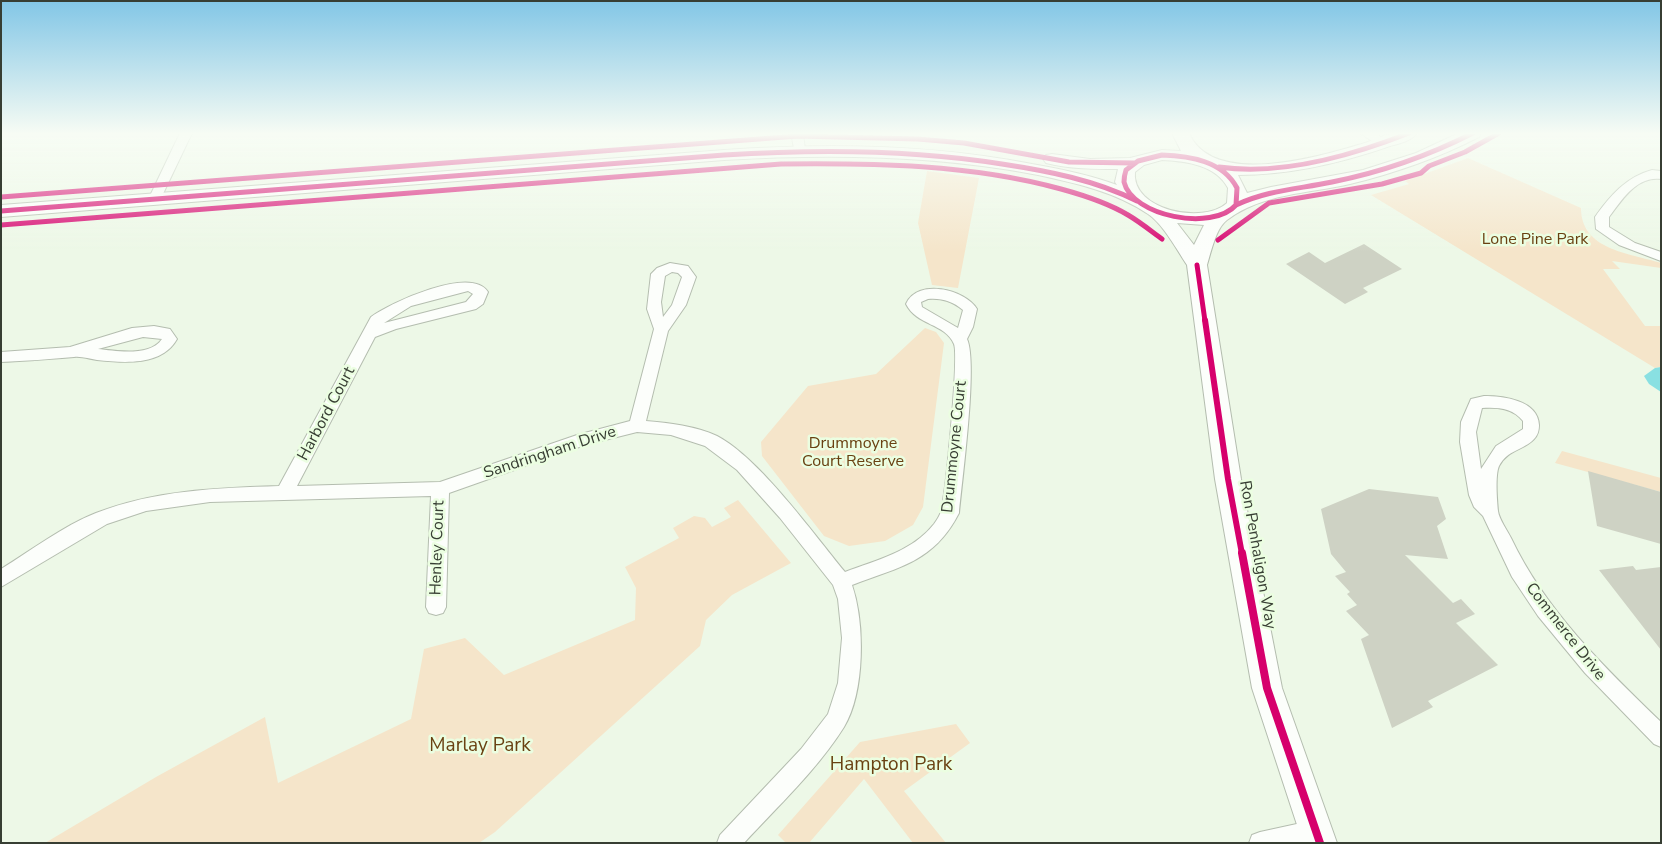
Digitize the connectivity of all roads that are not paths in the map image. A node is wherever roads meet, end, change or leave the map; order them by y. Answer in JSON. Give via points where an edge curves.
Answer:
{"nodes":[{"id":1,"x":168,"y":172,"type":"edge"},
{"id":2,"x":392,"y":172,"type":"edge"},
{"id":3,"x":1047,"y":172,"type":"edge"},
{"id":4,"x":1127,"y":172,"type":"edge"},
{"id":5,"x":1223,"y":172,"type":"edge"},
{"id":6,"x":1370,"y":172,"type":"edge"},
{"id":7,"x":1661,"y":175,"type":"edge"},
{"id":8,"x":159,"y":191,"type":"junction"},
{"id":9,"x":1,"y":197,"type":"edge"},
{"id":10,"x":1137,"y":201,"type":"junction"},
{"id":11,"x":1236,"y":205,"type":"junction"},
{"id":12,"x":1,"y":211,"type":"edge"},
{"id":13,"x":1158,"y":213,"type":"junction"},
{"id":14,"x":1219,"y":216,"type":"junction"},
{"id":15,"x":1661,"y":257,"type":"edge"},
{"id":16,"x":1197,"y":265,"type":"junction"},
{"id":17,"x":661,"y":329,"type":"dead end"},
{"id":18,"x":371,"y":333,"type":"junction"},
{"id":19,"x":960,"y":338,"type":"dead end"},
{"id":20,"x":77,"y":351,"type":"junction"},
{"id":21,"x":1,"y":357,"type":"edge"},
{"id":22,"x":637,"y":426,"type":"junction"},
{"id":23,"x":440,"y":489,"type":"junction"},
{"id":24,"x":284,"y":494,"type":"junction"},
{"id":25,"x":1489,"y":511,"type":"junction"},
{"id":26,"x":1,"y":579,"type":"edge"},
{"id":27,"x":841,"y":581,"type":"junction"},
{"id":28,"x":436,"y":608,"type":"dead end"},
{"id":29,"x":1661,"y":738,"type":"edge"},
{"id":30,"x":1317,"y":837,"type":"edge"},
{"id":31,"x":728,"y":843,"type":"edge"},
{"id":32,"x":1260,"y":843,"type":"edge"}],
"edges":[{"from":1,"to":8,"type":"street"},
{"from":2,"to":8,"type":"main road"},
{"from":3,"to":10,"type":"main road","via":[[1077,178]]},
{"from":4,"to":10,"type":"main road","via":[[1124,180],[1128,191]]},
{"from":5,"to":11,"type":"main road","via":[[1238,192]]},
{"from":6,"to":11,"type":"main road","via":[[1261,193]]},
{"from":7,"to":15,"type":"street","via":[[1644,174],[1630,184],[1602,217],[1603,229],[1614,238]]},
{"from":8,"to":9,"type":"main road"},
{"from":8,"to":12,"type":"main road"},
{"from":10,"to":13,"type":"main road"},
{"from":11,"to":14,"type":"main road"},
{"from":13,"to":14,"type":"main road","via":[[1192,220]]},
{"from":13,"to":16,"type":"main road","name":"Ron Penhaligon Way"},
{"from":14,"to":16,"type":"main road","name":"Ron Penhaligon Way"},
{"from":16,"to":30,"type":"main road","name":"Ron Penhaligon Way","via":[[1228,479],[1267,688]]},
{"from":17,"to":22,"type":"street"},
{"from":18,"to":18,"type":"street","name":"Harbord Court","via":[[376,320],[390,308],[413,299],[470,286],[481,292],[478,301],[471,306]]},
{"from":18,"to":24,"type":"street","name":"Harbord Court"},
{"from":19,"to":27,"type":"street","name":"Drummoyne Court","via":[[963,382],[950,513],[945,526],[928,545],[914,553]]},
{"from":20,"to":20,"type":"street","via":[[99,342],[149,332],[165,333],[170,339],[159,351],[143,356]]},
{"from":20,"to":21,"type":"street"},
{"from":22,"to":23,"type":"street","name":"Sandringham Drive","via":[[583,439]]},
{"from":22,"to":27,"type":"street","name":"Sandringham Drive","via":[[671,429],[711,441],[724,450],[743,465],[786,513]]},
{"from":23,"to":24,"type":"street","name":"Sandringham Drive"},
{"from":23,"to":28,"type":"street","name":"Henley Court"},
{"from":24,"to":26,"type":"street","name":"Sandringham Drive","via":[[210,495],[146,504],[101,519]]},
{"from":25,"to":25,"type":"street","name":"Commerce Drive","via":[[1480,501],[1467,434],[1477,403],[1494,400],[1522,411],[1530,418],[1532,426],[1531,433],[1496,455],[1488,472],[1492,502]]},
{"from":25,"to":29,"type":"street","name":"Commerce Drive","via":[[1520,574],[1558,628],[1606,683]]},
{"from":27,"to":31,"type":"street","name":"Sandringham Drive","via":[[852,638],[848,683],[837,719],[809,757]]},
{"from":30,"to":32,"type":"street"}]}
